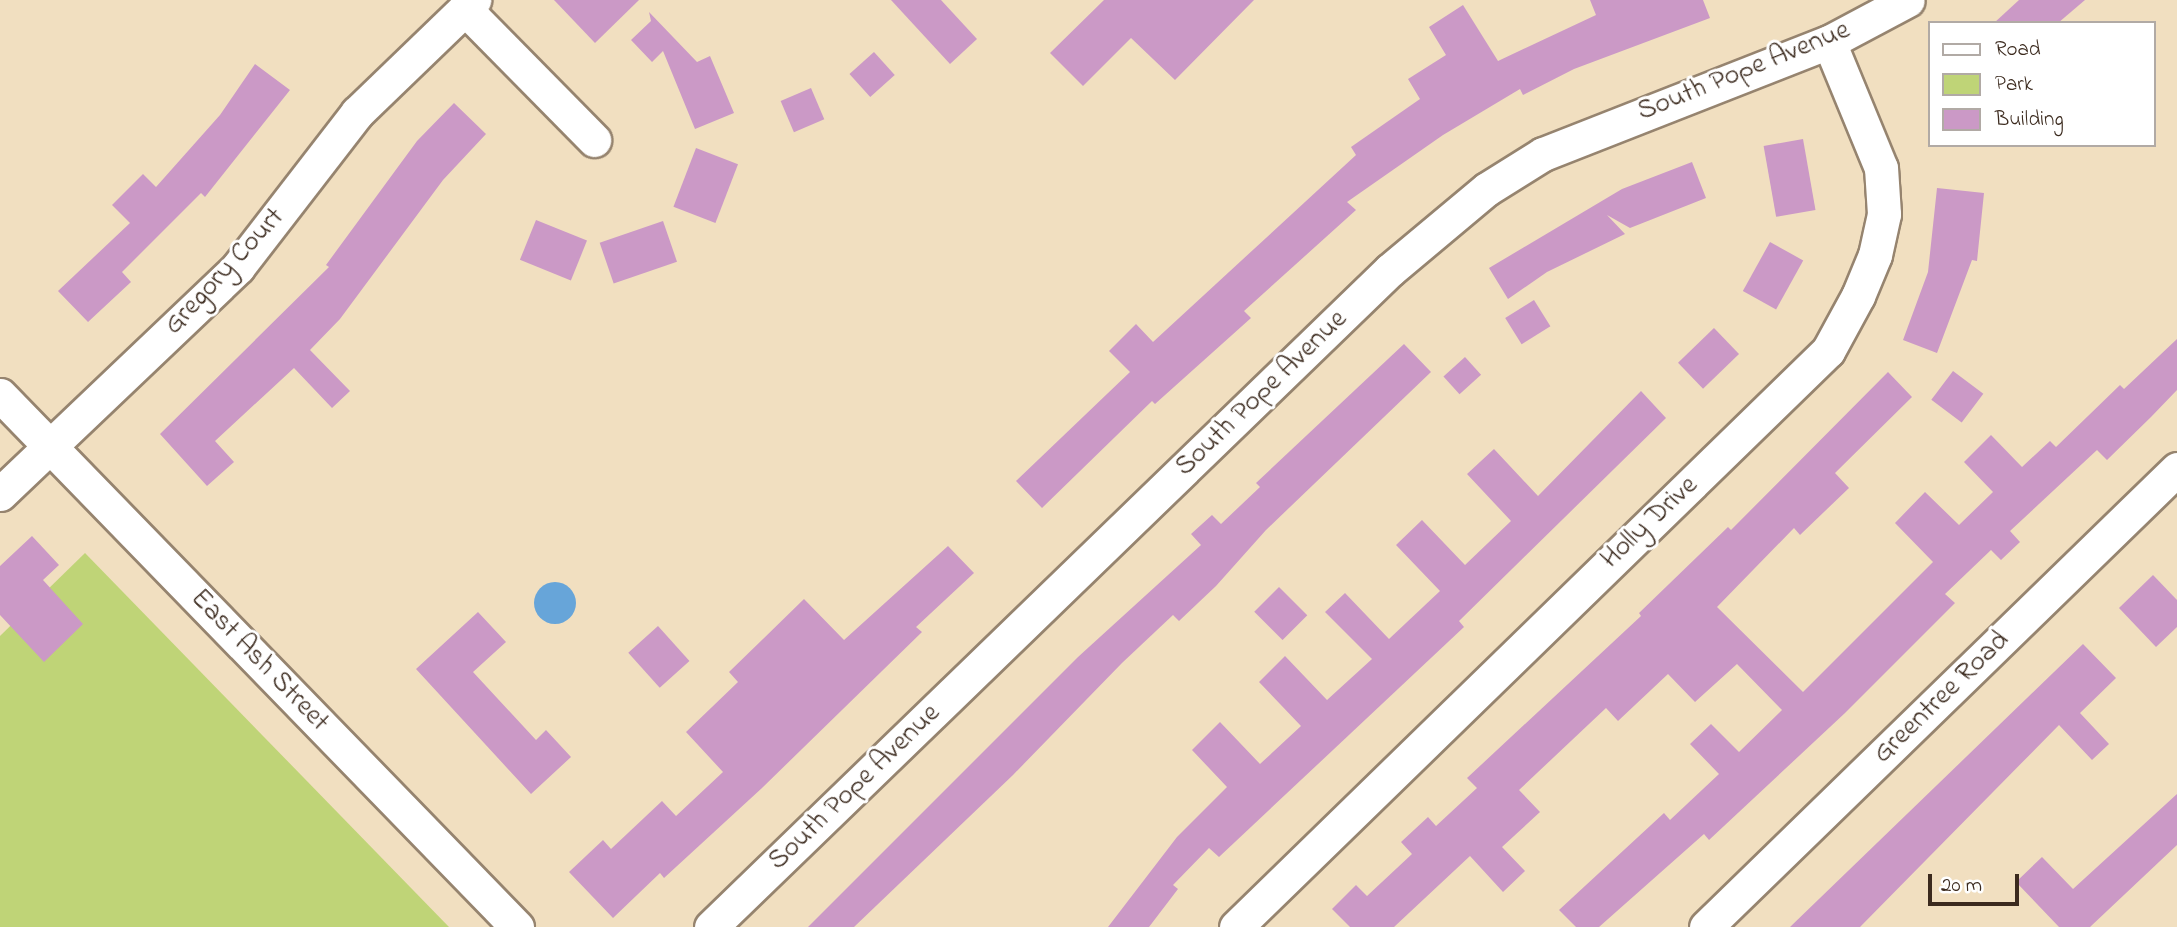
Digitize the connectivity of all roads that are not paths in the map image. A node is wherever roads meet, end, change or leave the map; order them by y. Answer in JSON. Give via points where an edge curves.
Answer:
{"nodes":[{"id":1,"x":1908,"y":0,"type":"edge"},
{"id":2,"x":469,"y":4,"type":"edge"},
{"id":3,"x":1829,"y":42,"type":"junction"},
{"id":4,"x":594,"y":140,"type":"dead end"},
{"id":5,"x":0,"y":395,"type":"edge"},
{"id":6,"x":51,"y":447,"type":"junction"},
{"id":7,"x":2177,"y":469,"type":"edge"},
{"id":8,"x":0,"y":494,"type":"edge"},
{"id":9,"x":517,"y":927,"type":"edge"},
{"id":10,"x":711,"y":927,"type":"edge"},
{"id":11,"x":1236,"y":927,"type":"edge"},
{"id":12,"x":1706,"y":927,"type":"edge"}],
"edges":[{"from":1,"to":3,"type":"street","name":"South Pope Avenue"},
{"from":2,"to":4,"type":"street","name":"Gregory Court"},
{"from":2,"to":6,"type":"street","name":"Gregory Court","via":[[357,113],[238,267]]},
{"from":3,"to":10,"type":"street","name":"South Pope Avenue","via":[[1543,154],[1440,226]]},
{"from":3,"to":11,"type":"street","name":"Holly Drive","via":[[1881,168],[1884,214],[1875,256],[1828,351]]},
{"from":5,"to":6,"type":"street","name":"East Ash Street"},
{"from":6,"to":8,"type":"street","name":"Gregory Court"},
{"from":6,"to":9,"type":"street","name":"East Ash Street"},
{"from":7,"to":12,"type":"street","name":"Greentree Road"}]}
